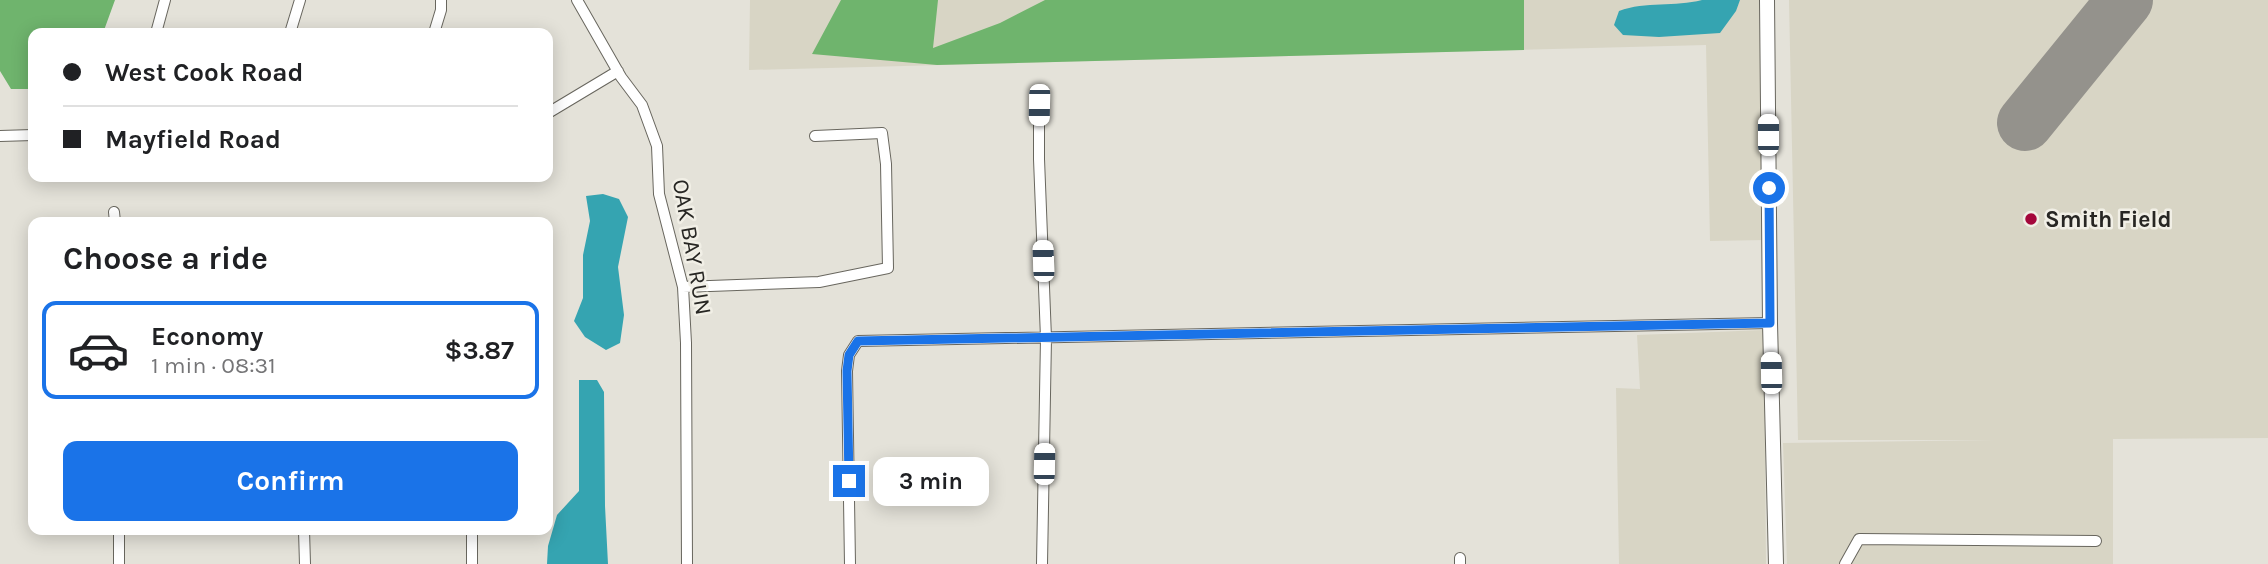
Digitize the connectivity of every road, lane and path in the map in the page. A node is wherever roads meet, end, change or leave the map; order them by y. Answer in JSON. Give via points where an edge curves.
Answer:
{"nodes":[{"id":1,"x":165,"y":0,"type":"edge"},
{"id":2,"x":300,"y":0,"type":"edge"},
{"id":3,"x":442,"y":0,"type":"edge"},
{"id":4,"x":577,"y":0,"type":"edge"},
{"id":5,"x":1768,"y":0,"type":"edge"},
{"id":6,"x":157,"y":28,"type":"edge"},
{"id":7,"x":292,"y":28,"type":"edge"},
{"id":8,"x":436,"y":28,"type":"edge"},
{"id":9,"x":618,"y":71,"type":"junction"},
{"id":10,"x":1039,"y":105,"type":"dead end"},
{"id":11,"x":553,"y":110,"type":"edge"},
{"id":12,"x":28,"y":135,"type":"edge"},
{"id":13,"x":0,"y":136,"type":"edge"},
{"id":14,"x":815,"y":136,"type":"dead end"},
{"id":15,"x":683,"y":287,"type":"junction"},
{"id":16,"x":1770,"y":323,"type":"junction"},
{"id":17,"x":1046,"y":338,"type":"junction"},
{"id":18,"x":119,"y":535,"type":"edge"},
{"id":19,"x":304,"y":535,"type":"edge"},
{"id":20,"x":472,"y":535,"type":"edge"},
{"id":21,"x":2096,"y":541,"type":"dead end"},
{"id":22,"x":120,"y":564,"type":"edge"},
{"id":23,"x":305,"y":564,"type":"edge"},
{"id":24,"x":471,"y":564,"type":"edge"},
{"id":25,"x":687,"y":564,"type":"edge"},
{"id":26,"x":850,"y":564,"type":"edge"},
{"id":27,"x":1042,"y":564,"type":"edge"},
{"id":28,"x":1776,"y":564,"type":"edge"},
{"id":29,"x":1844,"y":564,"type":"edge"}],
"edges":[{"from":1,"to":6,"type":"street"},
{"from":2,"to":7,"type":"street"},
{"from":3,"to":8,"type":"street"},
{"from":4,"to":9,"type":"street","name":"OAK BAY RUN"},
{"from":5,"to":16,"type":"main road"},
{"from":9,"to":11,"type":"street"},
{"from":9,"to":15,"type":"street","name":"OAK BAY RUN","via":[[642,105],[657,146],[659,194]]},
{"from":10,"to":17,"type":"street"},
{"from":12,"to":13,"type":"street"},
{"from":14,"to":15,"type":"street","via":[[881,133],[888,268],[819,282]]},
{"from":15,"to":25,"type":"street","name":"OAK BAY RUN"},
{"from":16,"to":17,"type":"street"},
{"from":16,"to":28,"type":"main road"},
{"from":17,"to":26,"type":"street","via":[[858,341],[849,355],[847,371]]},
{"from":17,"to":27,"type":"street"},
{"from":18,"to":22,"type":"street"},
{"from":19,"to":23,"type":"street"},
{"from":20,"to":24,"type":"street"},
{"from":21,"to":29,"type":"street","via":[[1859,539]]}]}
